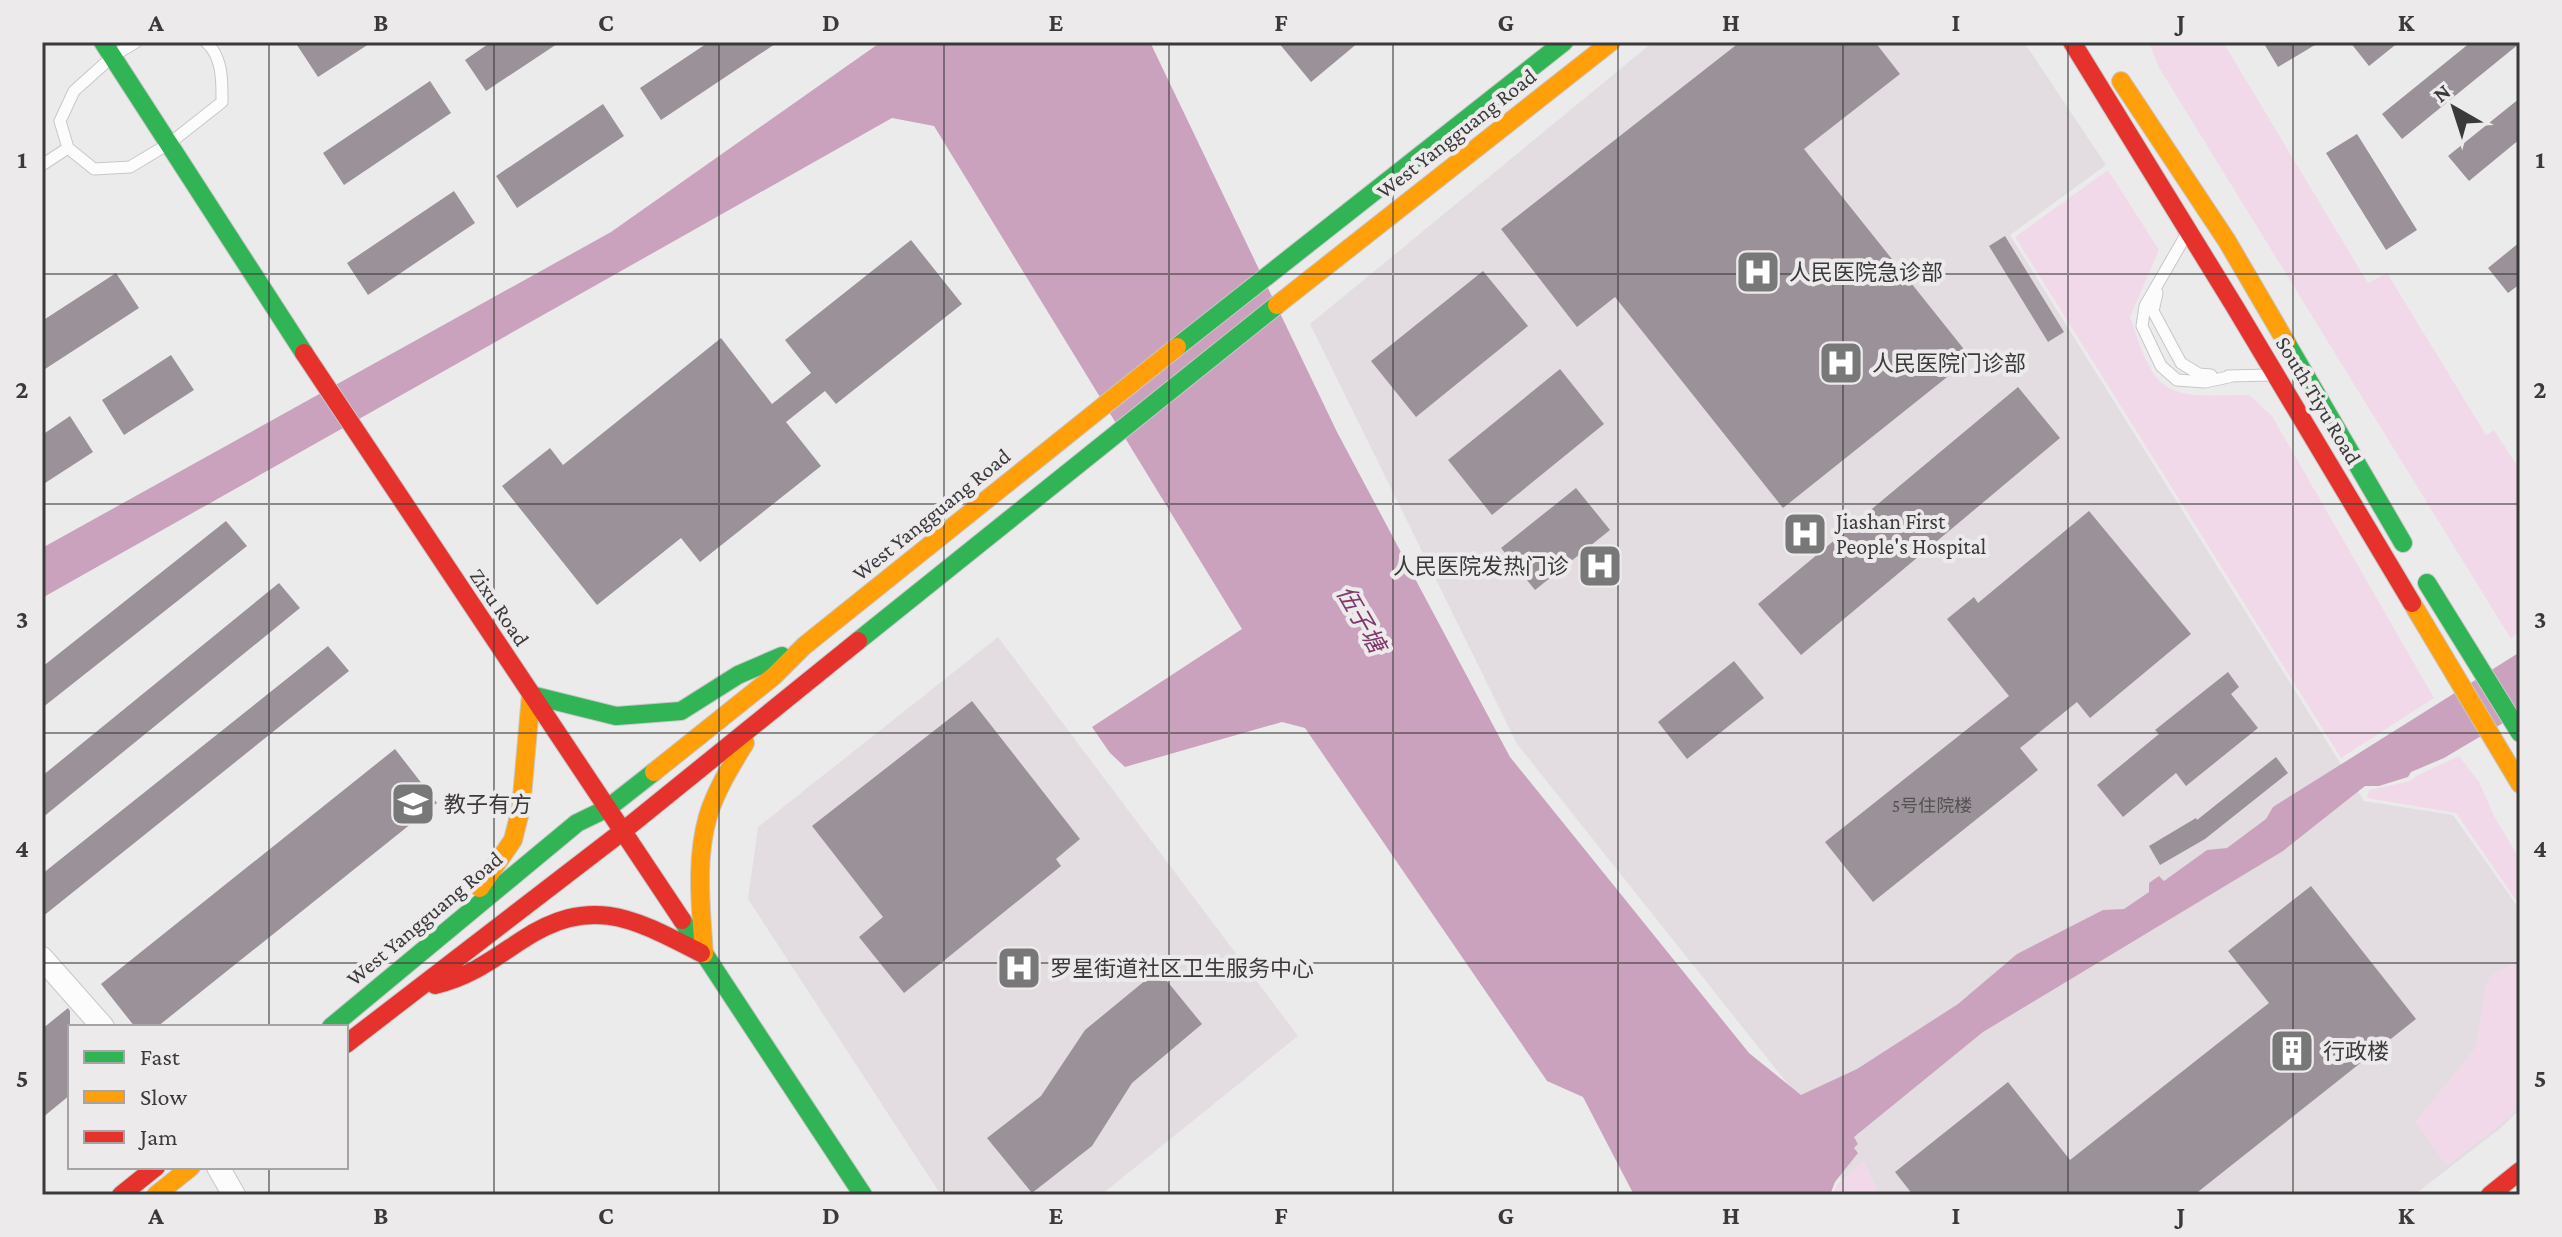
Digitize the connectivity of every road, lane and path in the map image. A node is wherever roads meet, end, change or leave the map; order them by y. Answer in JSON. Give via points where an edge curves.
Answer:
{"nodes":[{"id":1,"x":136,"y":42,"type":"edge"},
{"id":2,"x":1564,"y":42,"type":"edge"},
{"id":3,"x":1611,"y":42,"type":"edge"},
{"id":4,"x":2072,"y":42,"type":"edge"},
{"id":5,"x":211,"y":43,"type":"edge"},
{"id":6,"x":108,"y":49,"type":"edge"},
{"id":7,"x":2111,"y":67,"type":"dead end"},
{"id":8,"x":170,"y":143,"type":"junction"},
{"id":9,"x":68,"y":148,"type":"junction"},
{"id":10,"x":42,"y":165,"type":"edge"},
{"id":11,"x":2210,"y":216,"type":"junction"},
{"id":12,"x":2188,"y":231,"type":"junction"},
{"id":13,"x":2159,"y":281,"type":"junction"},
{"id":14,"x":2275,"y":375,"type":"junction"},
{"id":15,"x":2233,"y":376,"type":"junction"},
{"id":16,"x":804,"y":646,"type":"junction"},
{"id":17,"x":531,"y":695,"type":"junction"},
{"id":18,"x":760,"y":721,"type":"junction"},
{"id":19,"x":2519,"y":732,"type":"edge"},
{"id":20,"x":2520,"y":784,"type":"edge"},
{"id":21,"x":608,"y":808,"type":"junction"},
{"id":22,"x":623,"y":831,"type":"junction"},
{"id":23,"x":461,"y":917,"type":"junction"},
{"id":24,"x":704,"y":954,"type":"junction"},
{"id":25,"x":42,"y":958,"type":"edge"},
{"id":26,"x":420,"y":988,"type":"junction"},
{"id":27,"x":101,"y":1025,"type":"edge"},
{"id":28,"x":333,"y":1025,"type":"edge"},
{"id":29,"x":348,"y":1042,"type":"edge"},
{"id":30,"x":154,"y":1169,"type":"edge"},
{"id":31,"x":188,"y":1169,"type":"edge"},
{"id":32,"x":219,"y":1169,"type":"edge"},
{"id":33,"x":2520,"y":1171,"type":"edge"},
{"id":34,"x":121,"y":1195,"type":"edge"},
{"id":35,"x":156,"y":1195,"type":"edge"},
{"id":36,"x":234,"y":1195,"type":"edge"},
{"id":37,"x":863,"y":1195,"type":"edge"},
{"id":38,"x":2490,"y":1195,"type":"edge"}],
"edges":[{"from":1,"to":6,"type":"lane"},
{"from":2,"to":16,"type":"main road","name":"West Yangguang Road"},
{"from":3,"to":18,"type":"main road","name":"West Yangguang Road","via":[[1089,453]]},
{"from":4,"to":12,"type":"main road","name":"South Tiyu Road"},
{"from":5,"to":8,"type":"lane","via":[[222,72],[222,102]]},
{"from":6,"to":8,"type":"main road","name":"Zixu Road"},
{"from":6,"to":9,"type":"lane","via":[[74,91],[60,121]]},
{"from":7,"to":11,"type":"main road","name":"South Tiyu Road"},
{"from":8,"to":9,"type":"lane","via":[[130,167],[94,169]]},
{"from":8,"to":17,"type":"main road","name":"Zixu Road"},
{"from":9,"to":10,"type":"lane"},
{"from":11,"to":12,"type":"lane"},
{"from":11,"to":19,"type":"main road","name":"South Tiyu Road"},
{"from":12,"to":13,"type":"lane"},
{"from":12,"to":14,"type":"main road","name":"South Tiyu Road"},
{"from":13,"to":15,"type":"lane","via":[[2153,311],[2181,363],[2199,374]]},
{"from":13,"to":15,"type":"lane","via":[[2145,306],[2142,326],[2161,366],[2177,380]]},
{"from":14,"to":15,"type":"lane"},
{"from":14,"to":20,"type":"main road","name":"South Tiyu Road"},
{"from":16,"to":17,"type":"main road","via":[[738,675],[681,711],[616,716]]},
{"from":16,"to":21,"type":"main road","name":"West Yangguang Road","via":[[774,676]]},
{"from":17,"to":21,"type":"main road","name":"Zixu Road"},
{"from":17,"to":23,"type":"main road","via":[[513,840]]},
{"from":18,"to":22,"type":"main road","name":"West Yangguang Road"},
{"from":18,"to":24,"type":"main road","via":[[725,775],[707,818],[701,867]]},
{"from":21,"to":22,"type":"main road","name":"Zixu Road"},
{"from":21,"to":23,"type":"main road","name":"West Yangguang Road","via":[[577,823]]},
{"from":22,"to":24,"type":"main road","name":"Zixu Road"},
{"from":22,"to":26,"type":"main road","name":"West Yangguang Road"},
{"from":23,"to":28,"type":"main road","name":"West Yangguang Road"},
{"from":24,"to":26,"type":"main road","via":[[612,913],[576,914],[538,929],[475,974]]},
{"from":24,"to":37,"type":"main road","name":"Zixu Road"},
{"from":25,"to":27,"type":"street"},
{"from":26,"to":29,"type":"main road","name":"West Yangguang Road"},
{"from":30,"to":34,"type":"main road"},
{"from":31,"to":35,"type":"main road"},
{"from":32,"to":36,"type":"street"},
{"from":33,"to":38,"type":"main road"}]}
